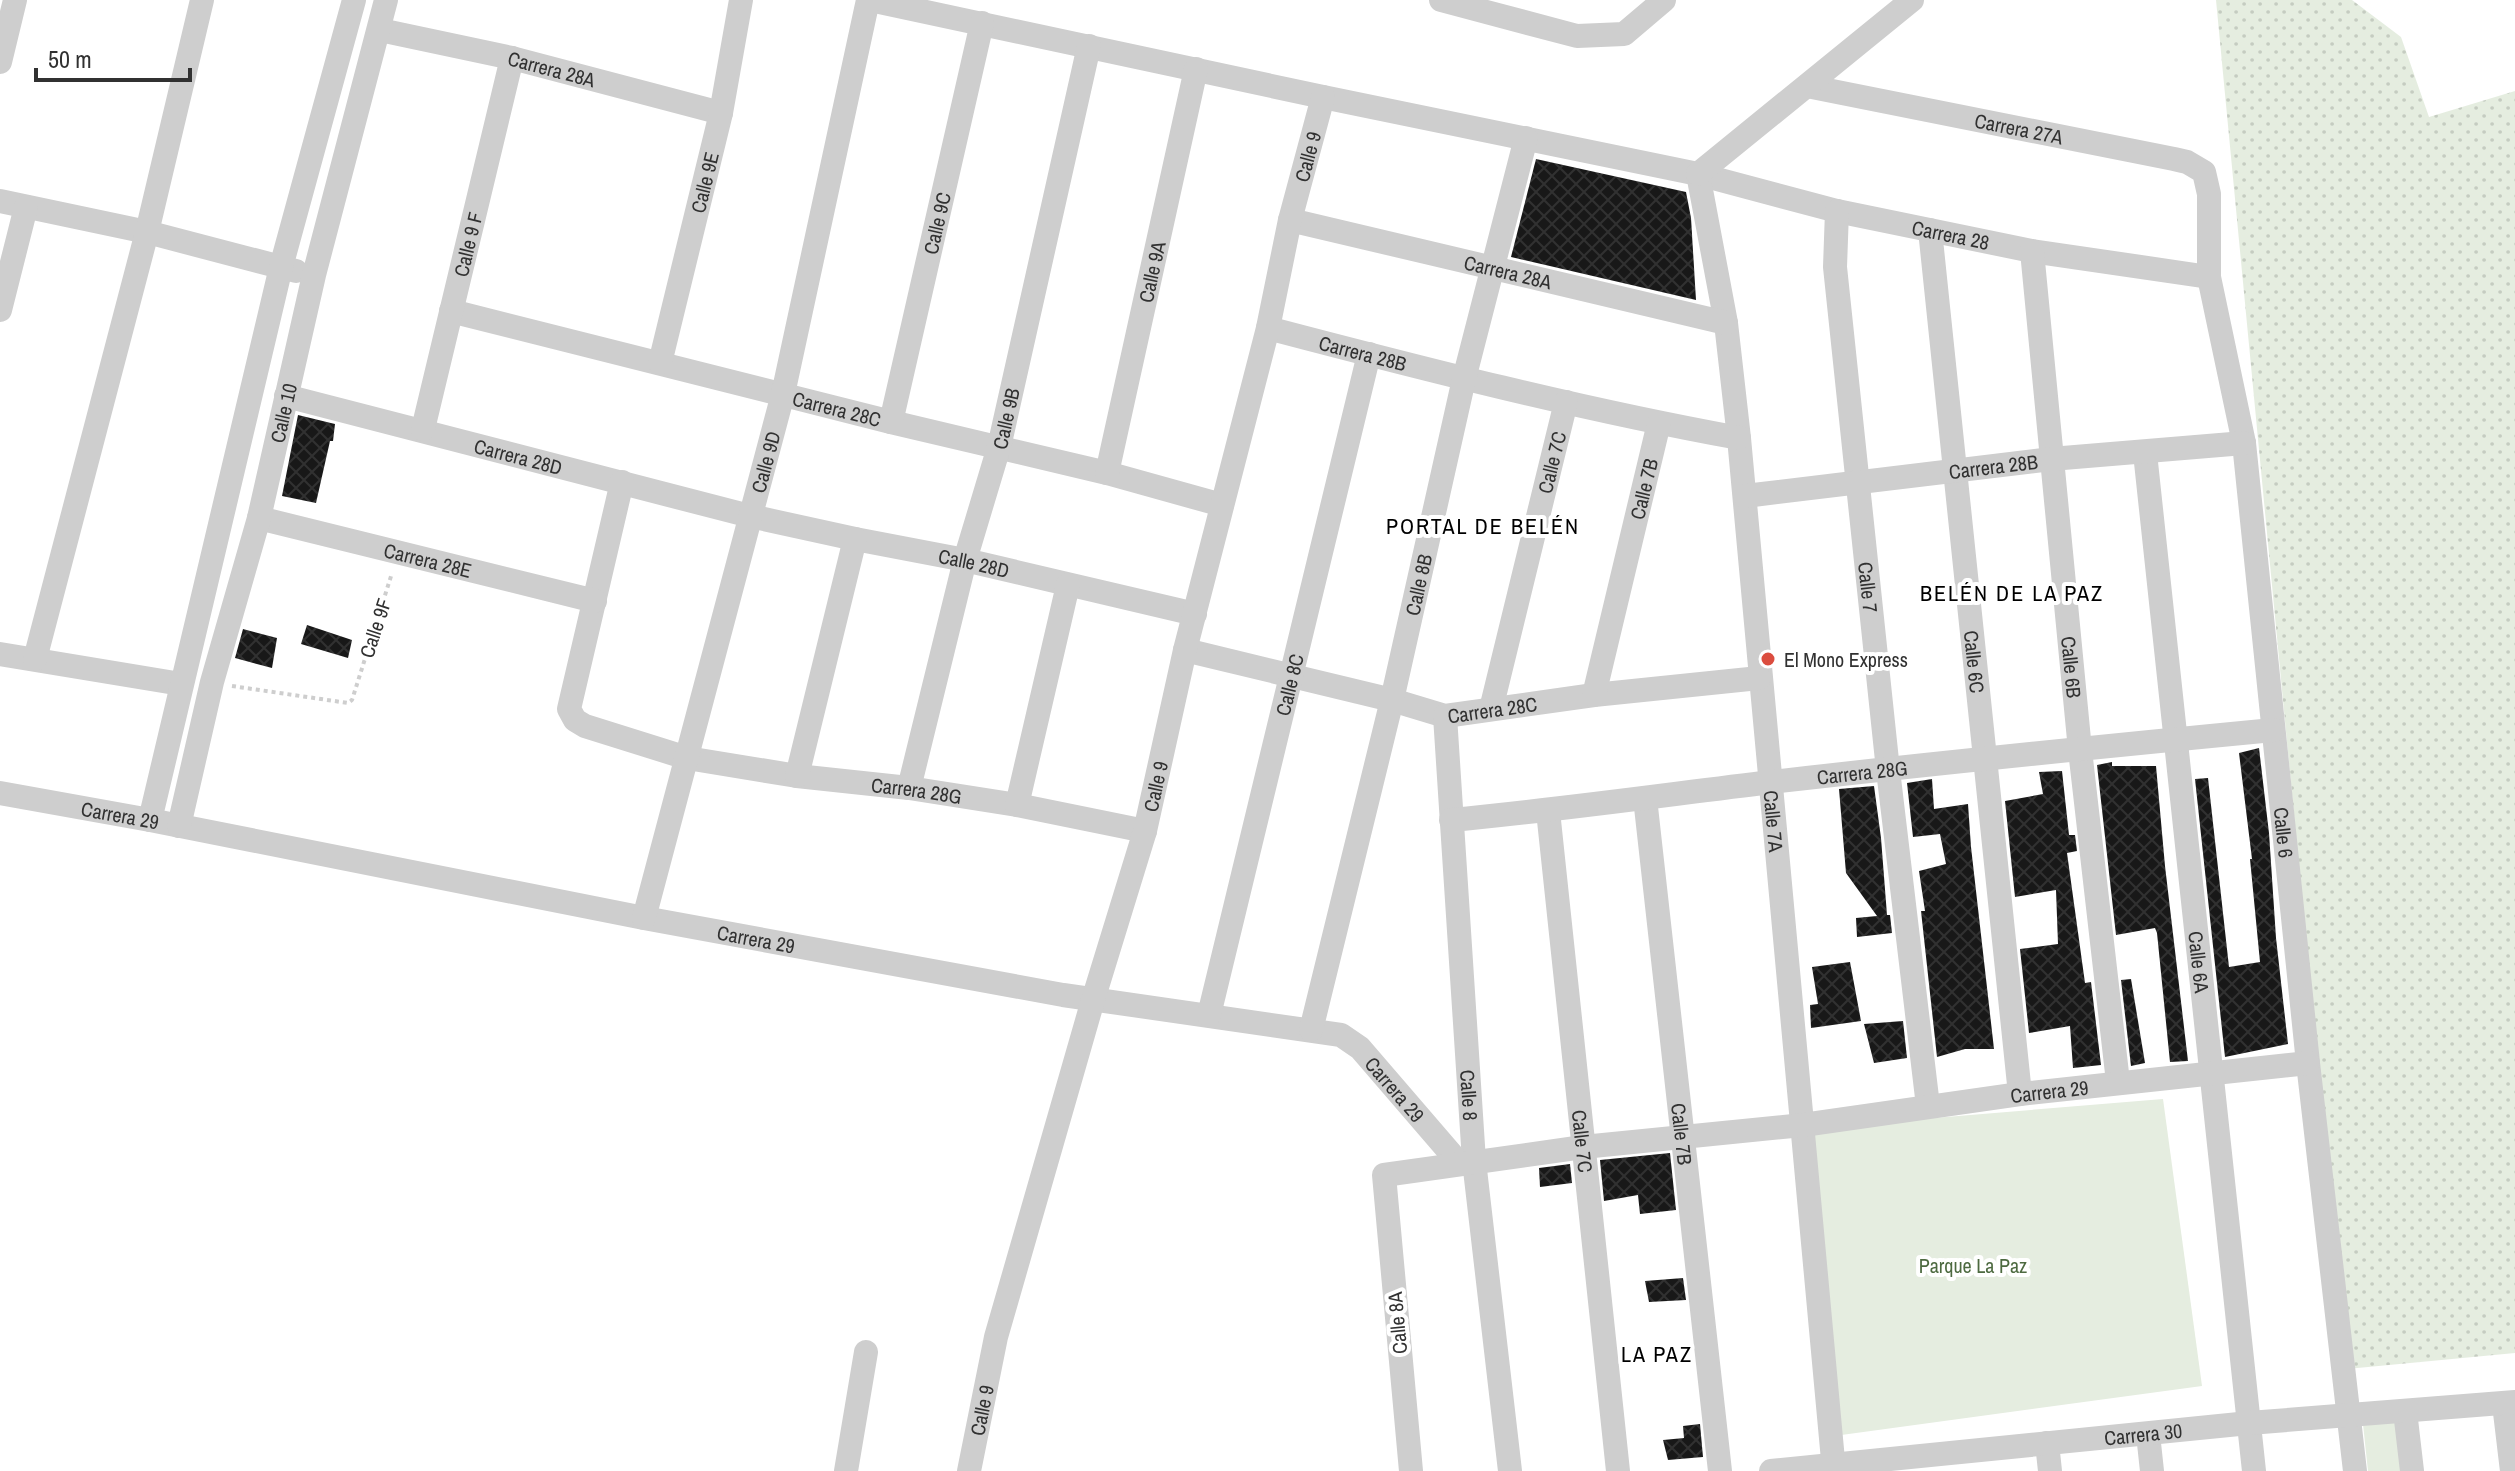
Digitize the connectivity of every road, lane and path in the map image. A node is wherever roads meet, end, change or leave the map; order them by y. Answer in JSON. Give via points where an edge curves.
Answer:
{"nodes":[{"id":1,"x":15,"y":0,"type":"edge"},
{"id":2,"x":202,"y":0,"type":"edge"},
{"id":3,"x":354,"y":0,"type":"edge"},
{"id":4,"x":386,"y":0,"type":"edge"},
{"id":5,"x":741,"y":0,"type":"edge"},
{"id":6,"x":869,"y":0,"type":"edge"},
{"id":7,"x":1441,"y":0,"type":"edge"},
{"id":8,"x":1664,"y":0,"type":"edge"},
{"id":9,"x":1912,"y":0,"type":"edge"},
{"id":10,"x":982,"y":23,"type":"junction"},
{"id":11,"x":380,"y":30,"type":"junction"},
{"id":12,"x":1089,"y":46,"type":"junction"},
{"id":13,"x":512,"y":58,"type":"junction"},
{"id":14,"x":0,"y":62,"type":"edge"},
{"id":15,"x":1196,"y":69,"type":"junction"},
{"id":16,"x":1807,"y":86,"type":"junction"},
{"id":17,"x":1323,"y":97,"type":"junction"},
{"id":18,"x":721,"y":113,"type":"junction"},
{"id":19,"x":1526,"y":138,"type":"junction"},
{"id":20,"x":1698,"y":174,"type":"junction"},
{"id":21,"x":2209,"y":194,"type":"joint"},
{"id":22,"x":0,"y":201,"type":"edge"},
{"id":23,"x":26,"y":207,"type":"junction"},
{"id":24,"x":1837,"y":211,"type":"junction"},
{"id":25,"x":1290,"y":220,"type":"junction"},
{"id":26,"x":1930,"y":230,"type":"junction"},
{"id":27,"x":147,"y":232,"type":"junction"},
{"id":28,"x":2032,"y":251,"type":"junction"},
{"id":29,"x":281,"y":267,"type":"junction"},
{"id":30,"x":1493,"y":268,"type":"junction"},
{"id":31,"x":314,"y":275,"type":"junction"},
{"id":32,"x":2209,"y":277,"type":"junction"},
{"id":33,"x":0,"y":310,"type":"edge"},
{"id":34,"x":451,"y":311,"type":"junction"},
{"id":35,"x":1726,"y":323,"type":"junction"},
{"id":36,"x":1268,"y":328,"type":"junction"},
{"id":37,"x":1369,"y":354,"type":"junction"},
{"id":38,"x":660,"y":363,"type":"junction"},
{"id":39,"x":1464,"y":379,"type":"junction"},
{"id":40,"x":783,"y":394,"type":"junction"},
{"id":41,"x":286,"y":396,"type":"junction"},
{"id":42,"x":1566,"y":402,"type":"junction"},
{"id":43,"x":891,"y":422,"type":"junction"},
{"id":44,"x":1659,"y":423,"type":"junction"},
{"id":45,"x":423,"y":429,"type":"junction"},
{"id":46,"x":1739,"y":438,"type":"junction"},
{"id":47,"x":2244,"y":443,"type":"junction"},
{"id":48,"x":999,"y":447,"type":"junction"},
{"id":49,"x":2145,"y":453,"type":"junction"},
{"id":50,"x":2051,"y":459,"type":"junction"},
{"id":51,"x":1954,"y":472,"type":"junction"},
{"id":52,"x":1107,"y":473,"type":"junction"},
{"id":53,"x":1858,"y":481,"type":"junction"},
{"id":54,"x":622,"y":482,"type":"junction"},
{"id":55,"x":1745,"y":496,"type":"junction"},
{"id":56,"x":1222,"y":505,"type":"junction"},
{"id":57,"x":750,"y":516,"type":"junction"},
{"id":58,"x":259,"y":518,"type":"junction"},
{"id":59,"x":855,"y":539,"type":"junction"},
{"id":60,"x":399,"y":552,"type":"junction"},
{"id":61,"x":965,"y":560,"type":"junction"},
{"id":62,"x":1068,"y":585,"type":"junction"},
{"id":63,"x":595,"y":601,"type":"junction"},
{"id":64,"x":1195,"y":614,"type":"junction"},
{"id":65,"x":1185,"y":650,"type":"junction"},
{"id":66,"x":0,"y":654,"type":"edge"},
{"id":67,"x":35,"y":659,"type":"junction"},
{"id":68,"x":1292,"y":677,"type":"junction"},
{"id":69,"x":1759,"y":678,"type":"junction"},
{"id":70,"x":212,"y":682,"type":"junction"},
{"id":71,"x":181,"y":684,"type":"junction"},
{"id":72,"x":1594,"y":695,"type":"junction"},
{"id":73,"x":1392,"y":700,"type":"junction"},
{"id":74,"x":1491,"y":709,"type":"junction"},
{"id":75,"x":1445,"y":716,"type":"junction"},
{"id":76,"x":2273,"y":730,"type":"junction"},
{"id":77,"x":2176,"y":739,"type":"junction"},
{"id":78,"x":2080,"y":750,"type":"junction"},
{"id":79,"x":687,"y":758,"type":"junction"},
{"id":80,"x":1986,"y":759,"type":"junction"},
{"id":81,"x":1888,"y":770,"type":"junction"},
{"id":82,"x":797,"y":776,"type":"junction"},
{"id":83,"x":1772,"y":782,"type":"junction"},
{"id":84,"x":909,"y":788,"type":"junction"},
{"id":85,"x":0,"y":793,"type":"edge"},
{"id":86,"x":1645,"y":798,"type":"junction"},
{"id":87,"x":1017,"y":805,"type":"junction"},
{"id":88,"x":1548,"y":811,"type":"junction"},
{"id":89,"x":150,"y":820,"type":"junction"},
{"id":90,"x":1451,"y":820,"type":"junction"},
{"id":91,"x":179,"y":826,"type":"junction"},
{"id":92,"x":1145,"y":831,"type":"junction"},
{"id":93,"x":644,"y":918,"type":"junction"},
{"id":94,"x":1093,"y":1000,"type":"junction"},
{"id":95,"x":1209,"y":1015,"type":"junction"},
{"id":96,"x":1311,"y":1030,"type":"junction"},
{"id":97,"x":2308,"y":1063,"type":"junction"},
{"id":98,"x":2210,"y":1074,"type":"junction"},
{"id":99,"x":2118,"y":1082,"type":"junction"},
{"id":100,"x":2020,"y":1094,"type":"junction"},
{"id":101,"x":1928,"y":1106,"type":"junction"},
{"id":102,"x":1803,"y":1125,"type":"junction"},
{"id":103,"x":1684,"y":1138,"type":"junction"},
{"id":104,"x":1583,"y":1147,"type":"junction"},
{"id":105,"x":1467,"y":1162,"type":"junction"},
{"id":106,"x":1384,"y":1175,"type":"joint"},
{"id":107,"x":866,"y":1352,"type":"dead end"},
{"id":108,"x":2509,"y":1403,"type":"edge"},
{"id":109,"x":2405,"y":1411,"type":"junction"},
{"id":110,"x":2350,"y":1415,"type":"junction"},
{"id":111,"x":2249,"y":1423,"type":"junction"},
{"id":112,"x":2148,"y":1434,"type":"junction"},
{"id":113,"x":2047,"y":1443,"type":"junction"},
{"id":114,"x":1943,"y":1463,"type":"edge"},
{"id":115,"x":1834,"y":1468,"type":"edge"},
{"id":116,"x":846,"y":1471,"type":"edge"},
{"id":117,"x":969,"y":1471,"type":"edge"},
{"id":118,"x":1411,"y":1471,"type":"edge"},
{"id":119,"x":1510,"y":1471,"type":"edge"},
{"id":120,"x":1618,"y":1471,"type":"edge"},
{"id":121,"x":1720,"y":1471,"type":"edge"},
{"id":122,"x":1771,"y":1471,"type":"edge"},
{"id":123,"x":2050,"y":1471,"type":"edge"},
{"id":124,"x":2152,"y":1471,"type":"edge"},
{"id":125,"x":2254,"y":1471,"type":"edge"},
{"id":126,"x":2355,"y":1471,"type":"edge"},
{"id":127,"x":2412,"y":1471,"type":"edge"},
{"id":128,"x":2512,"y":1471,"type":"edge"}],
"edges":[{"from":1,"to":14,"type":"street"},
{"from":2,"to":27,"type":"street"},
{"from":3,"to":29,"type":"street","name":"Calle 10"},
{"from":4,"to":11,"type":"street","name":"Calle 10"},
{"from":5,"to":18,"type":"street","name":"Calle 9E"},
{"from":6,"to":10,"type":"street","name":"Carrera 28"},
{"from":6,"to":40,"type":"street","name":"Calle 9D"},
{"from":7,"to":8,"type":"street","via":[[1577,36],[1624,34]]},
{"from":9,"to":16,"type":"street"},
{"from":10,"to":12,"type":"street","name":"Carrera 28"},
{"from":10,"to":43,"type":"street","name":"Calle 9C"},
{"from":11,"to":13,"type":"street","name":"Carrera 28A"},
{"from":11,"to":31,"type":"street","name":"Calle 10"},
{"from":12,"to":15,"type":"street","name":"Carrera 28"},
{"from":12,"to":48,"type":"street","name":"Calle 9B"},
{"from":13,"to":18,"type":"street","name":"Carrera 28A"},
{"from":13,"to":34,"type":"street","name":"Calle 9 F"},
{"from":15,"to":17,"type":"street","name":"Carrera 28"},
{"from":15,"to":52,"type":"street","name":"Calle 9A"},
{"from":16,"to":20,"type":"street"},
{"from":16,"to":21,"type":"street","name":"Carrera 27A","via":[[2187,162],[2204,172]]},
{"from":17,"to":19,"type":"street","name":"Carrera 28"},
{"from":17,"to":25,"type":"street","name":"Calle 9"},
{"from":18,"to":38,"type":"street","name":"Calle 9E"},
{"from":19,"to":20,"type":"street","name":"Carrera 28"},
{"from":19,"to":30,"type":"street","name":"Calle 8B"},
{"from":20,"to":24,"type":"street","name":"Carrera 28"},
{"from":20,"to":35,"type":"street","name":"Calle 7A"},
{"from":21,"to":32,"type":"street","name":"Calle 6"},
{"from":22,"to":23,"type":"street"},
{"from":23,"to":27,"type":"street"},
{"from":23,"to":33,"type":"street"},
{"from":24,"to":26,"type":"street","name":"Carrera 28"},
{"from":24,"to":53,"type":"street","name":"Calle 7","via":[[1835,267]]},
{"from":25,"to":30,"type":"street","name":"Carrera 28A"},
{"from":25,"to":36,"type":"street","name":"Calle 9"},
{"from":26,"to":28,"type":"street","name":"Carrera 28"},
{"from":26,"to":51,"type":"street","name":"Calle 6C"},
{"from":27,"to":29,"type":"street"},
{"from":27,"to":67,"type":"street"},
{"from":28,"to":32,"type":"street","name":"Carrera 28"},
{"from":28,"to":50,"type":"street","name":"Calle 6B"},
{"from":29,"to":31,"type":"street"},
{"from":29,"to":71,"type":"street","name":"Calle 10"},
{"from":30,"to":35,"type":"street","name":"Carrera 28A"},
{"from":30,"to":39,"type":"street","name":"Calle 8B"},
{"from":31,"to":41,"type":"street","name":"Calle 10"},
{"from":32,"to":47,"type":"street","name":"Calle 6"},
{"from":34,"to":38,"type":"street","name":"Carrera 28C"},
{"from":34,"to":45,"type":"street","name":"Calle 9 F"},
{"from":35,"to":46,"type":"street","name":"Calle 7A"},
{"from":36,"to":37,"type":"street","name":"Carrera 28B"},
{"from":36,"to":56,"type":"street","name":"Calle 9"},
{"from":37,"to":39,"type":"street","name":"Carrera 28B"},
{"from":37,"to":68,"type":"street","name":"Calle 8C"},
{"from":38,"to":40,"type":"street","name":"Carrera 28C"},
{"from":39,"to":42,"type":"street","name":"Carrera 28B"},
{"from":39,"to":73,"type":"street","name":"Calle 8B"},
{"from":40,"to":43,"type":"street","name":"Carrera 28C"},
{"from":40,"to":57,"type":"street","name":"Calle 9D"},
{"from":41,"to":45,"type":"street","name":"Carrera 28D"},
{"from":41,"to":58,"type":"street","name":"Calle 10"},
{"from":42,"to":44,"type":"street","name":"Carrera 28B"},
{"from":42,"to":74,"type":"street","name":"Calle 7C"},
{"from":43,"to":48,"type":"street","name":"Carrera 28C"},
{"from":44,"to":46,"type":"street","name":"Carrera 28B"},
{"from":44,"to":72,"type":"street","name":"Calle 7B"},
{"from":45,"to":54,"type":"street","name":"Carrera 28D"},
{"from":46,"to":55,"type":"street","name":"Calle 7A"},
{"from":47,"to":49,"type":"street","name":"Carrera 28B"},
{"from":47,"to":76,"type":"street","name":"Calle 6"},
{"from":48,"to":52,"type":"street","name":"Carrera 28C"},
{"from":48,"to":61,"type":"street","name":"Calle 9B"},
{"from":49,"to":50,"type":"street","name":"Carrera 28B"},
{"from":49,"to":77,"type":"street","name":"Calle 6A"},
{"from":50,"to":51,"type":"street","name":"Carrera 28B"},
{"from":50,"to":78,"type":"street","name":"Calle 6B"},
{"from":51,"to":53,"type":"street","name":"Carrera 28B"},
{"from":51,"to":80,"type":"street","name":"Calle 6C"},
{"from":52,"to":56,"type":"street","name":"Carrera 28C"},
{"from":53,"to":55,"type":"street","name":"Carrera 28B"},
{"from":53,"to":81,"type":"street","name":"Calle 7"},
{"from":54,"to":57,"type":"street","name":"Carrera 28D"},
{"from":54,"to":63,"type":"street"},
{"from":55,"to":69,"type":"street","name":"Calle 7A"},
{"from":56,"to":64,"type":"street","name":"Calle 9"},
{"from":57,"to":59,"type":"street","name":"Calle 28D"},
{"from":57,"to":79,"type":"street","name":"Calle 9D"},
{"from":58,"to":60,"type":"street","name":"Carrera 28E"},
{"from":58,"to":70,"type":"street","name":"Calle 10"},
{"from":59,"to":61,"type":"street","name":"Calle 28D"},
{"from":59,"to":82,"type":"street"},
{"from":60,"to":63,"type":"street","name":"Carrera 28E"},
{"from":60,"to":70,"type":"path","name":"Calle 9F","via":[[348,703]]},
{"from":61,"to":62,"type":"street","name":"Calle 28D"},
{"from":61,"to":84,"type":"street","name":"Calle 9B"},
{"from":62,"to":64,"type":"street","name":"Calle 28D"},
{"from":62,"to":87,"type":"street"},
{"from":63,"to":79,"type":"street","name":"Carrera 28G","via":[[569,709],[575,720]]},
{"from":64,"to":65,"type":"street","name":"Calle 9"},
{"from":65,"to":68,"type":"street","name":"Carrera 28C"},
{"from":65,"to":92,"type":"street","name":"Calle 9"},
{"from":66,"to":67,"type":"street"},
{"from":67,"to":71,"type":"street"},
{"from":68,"to":73,"type":"street","name":"Carrera 28C"},
{"from":68,"to":95,"type":"street","name":"Calle 8C"},
{"from":69,"to":72,"type":"street","name":"Carrera 28C"},
{"from":69,"to":83,"type":"street","name":"Calle 7A"},
{"from":70,"to":91,"type":"street","name":"Calle 10"},
{"from":71,"to":89,"type":"street","name":"Calle 10"},
{"from":72,"to":74,"type":"street","name":"Carrera 28C"},
{"from":73,"to":75,"type":"street","name":"Carrera 28C"},
{"from":73,"to":96,"type":"street","name":"Calle 8B"},
{"from":74,"to":75,"type":"street","name":"Carrera 28C"},
{"from":75,"to":90,"type":"street","name":"Calle 8"},
{"from":76,"to":77,"type":"street","name":"Carrera 28G"},
{"from":76,"to":97,"type":"street","name":"Calle 6"},
{"from":77,"to":78,"type":"street","name":"Carrera 28G"},
{"from":77,"to":98,"type":"street","name":"Calle 6A"},
{"from":78,"to":80,"type":"street","name":"Carrera 28G"},
{"from":78,"to":99,"type":"street","name":"Calle 6B"},
{"from":79,"to":82,"type":"street","name":"Carrera 28G"},
{"from":79,"to":93,"type":"street","name":"Calle 9D"},
{"from":80,"to":81,"type":"street","name":"Carrera 28G"},
{"from":80,"to":100,"type":"street","name":"Calle 6C"},
{"from":81,"to":83,"type":"street","name":"Carrera 28G"},
{"from":81,"to":101,"type":"street","name":"Calle 7"},
{"from":82,"to":84,"type":"street","name":"Carrera 28G"},
{"from":83,"to":86,"type":"street","name":"Carrera 28G"},
{"from":83,"to":102,"type":"street","name":"Calle 7A"},
{"from":84,"to":87,"type":"street","name":"Carrera 28G"},
{"from":85,"to":89,"type":"street","name":"Carrera 29"},
{"from":86,"to":88,"type":"street","name":"Carrera 28G"},
{"from":86,"to":103,"type":"street","name":"Calle 7B"},
{"from":87,"to":92,"type":"street","name":"Carrera 28G"},
{"from":88,"to":90,"type":"street","name":"Carrera 28G"},
{"from":88,"to":104,"type":"street","name":"Calle 7C"},
{"from":89,"to":91,"type":"street","name":"Carrera 29"},
{"from":90,"to":105,"type":"street","name":"Calle 8"},
{"from":91,"to":93,"type":"street","name":"Carrera 29"},
{"from":92,"to":94,"type":"street","name":"Calle 9"},
{"from":93,"to":94,"type":"street","name":"Carrera 29"},
{"from":94,"to":95,"type":"street","name":"Carrera 29"},
{"from":94,"to":117,"type":"street","name":"Calle 9","via":[[996,1337]]},
{"from":95,"to":96,"type":"street","name":"Carrera 29"},
{"from":96,"to":105,"type":"street","name":"Carrera 29","via":[[1341,1035],[1360,1048]]},
{"from":97,"to":98,"type":"street","name":"Carrera 29"},
{"from":97,"to":110,"type":"street","name":"Calle 6"},
{"from":98,"to":99,"type":"street","name":"Carrera 29"},
{"from":98,"to":111,"type":"street","name":"Calle 6A"},
{"from":99,"to":100,"type":"street","name":"Carrera 29"},
{"from":100,"to":101,"type":"street","name":"Carrera 29"},
{"from":101,"to":102,"type":"street","name":"Carrera 29"},
{"from":102,"to":103,"type":"street","name":"Carrera 29"},
{"from":102,"to":115,"type":"street","name":"Calle 7A"},
{"from":103,"to":104,"type":"street","name":"Carrera 29"},
{"from":103,"to":121,"type":"street","name":"Calle 7B"},
{"from":104,"to":105,"type":"street","name":"Carrera 29"},
{"from":104,"to":120,"type":"street","name":"Calle 7C"},
{"from":105,"to":106,"type":"street","name":"Carrera 29"},
{"from":105,"to":119,"type":"street","name":"Calle 8"},
{"from":106,"to":118,"type":"street","name":"Calle 8A"},
{"from":107,"to":116,"type":"street"},
{"from":108,"to":109,"type":"street","name":"Carrera 30"},
{"from":108,"to":128,"type":"street"},
{"from":109,"to":110,"type":"street","name":"Carrera 30"},
{"from":109,"to":127,"type":"street"},
{"from":110,"to":111,"type":"street","name":"Carrera 30"},
{"from":110,"to":126,"type":"street","name":"Calle 6"},
{"from":111,"to":112,"type":"street","name":"Carrera 30"},
{"from":111,"to":125,"type":"street","name":"Calle 6A"},
{"from":112,"to":113,"type":"street","name":"Carrera 30"},
{"from":112,"to":124,"type":"street"},
{"from":113,"to":114,"type":"street","name":"Carrera 30"},
{"from":113,"to":123,"type":"street"},
{"from":114,"to":115,"type":"street","name":"Carrera 30"},
{"from":115,"to":122,"type":"street","name":"Carrera 30"}]}
